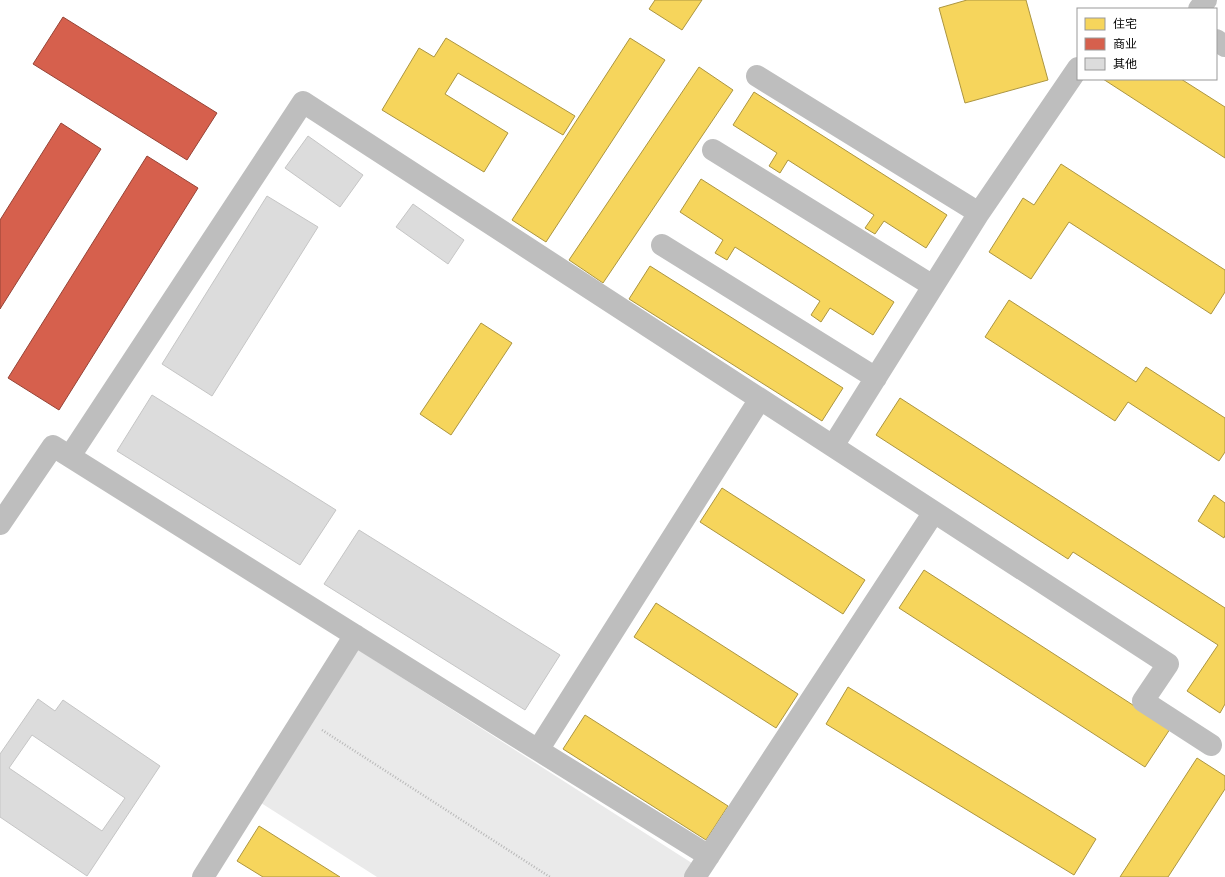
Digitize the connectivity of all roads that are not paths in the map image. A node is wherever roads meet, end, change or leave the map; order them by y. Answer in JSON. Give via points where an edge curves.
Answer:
{"nodes":[{"id":1,"x":1206,"y":0,"type":"edge"},
{"id":2,"x":1200,"y":8,"type":"edge"},
{"id":3,"x":1077,"y":69,"type":"edge"},
{"id":4,"x":757,"y":76,"type":"dead end"},
{"id":5,"x":713,"y":150,"type":"dead end"},
{"id":6,"x":979,"y":213,"type":"junction"},
{"id":7,"x":662,"y":245,"type":"dead end"},
{"id":8,"x":933,"y":286,"type":"junction"},
{"id":9,"x":876,"y":378,"type":"junction"},
{"id":10,"x":760,"y":399,"type":"junction"},
{"id":11,"x":833,"y":446,"type":"junction"},
{"id":12,"x":70,"y":456,"type":"junction"},
{"id":13,"x":934,"y":512,"type":"junction"},
{"id":14,"x":0,"y":524,"type":"edge"},
{"id":15,"x":355,"y":635,"type":"junction"},
{"id":16,"x":1211,"y":745,"type":"dead end"},
{"id":17,"x":538,"y":750,"type":"junction"},
{"id":18,"x":708,"y":856,"type":"junction"},
{"id":19,"x":210,"y":875,"type":"edge"},
{"id":20,"x":695,"y":877,"type":"edge"}],
"edges":[{"from":1,"to":2,"type":"street"},
{"from":3,"to":6,"type":"street"},
{"from":4,"to":6,"type":"street"},
{"from":5,"to":8,"type":"street"},
{"from":6,"to":8,"type":"street"},
{"from":7,"to":9,"type":"street"},
{"from":8,"to":9,"type":"street"},
{"from":9,"to":11,"type":"street"},
{"from":10,"to":11,"type":"street"},
{"from":10,"to":12,"type":"street","via":[[303,102]]},
{"from":10,"to":17,"type":"street"},
{"from":11,"to":13,"type":"street"},
{"from":12,"to":14,"type":"street","via":[[53,446]]},
{"from":12,"to":15,"type":"street"},
{"from":13,"to":16,"type":"street","via":[[1168,664],[1143,701]]},
{"from":13,"to":18,"type":"street"},
{"from":15,"to":17,"type":"street"},
{"from":15,"to":19,"type":"street","via":[[303,717]]},
{"from":17,"to":18,"type":"street"},
{"from":18,"to":20,"type":"street"}]}
